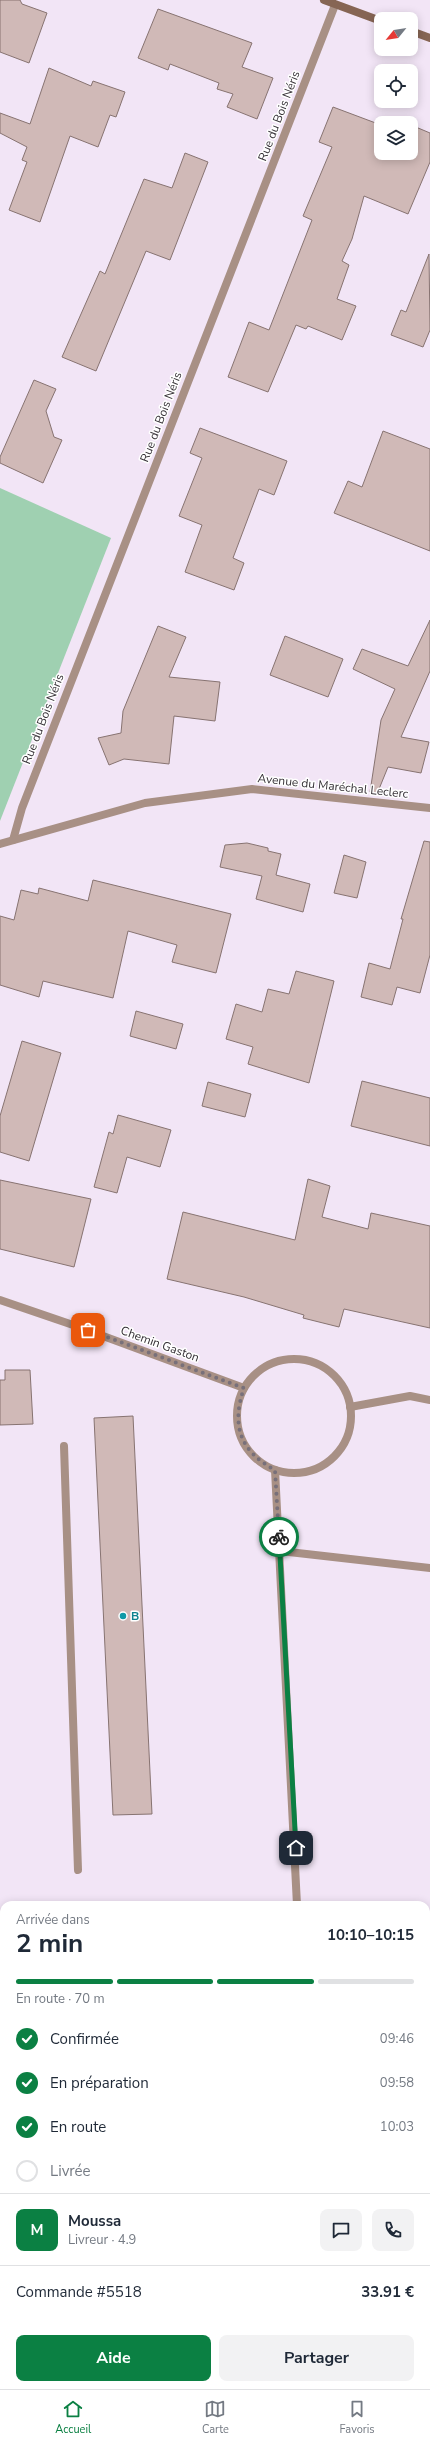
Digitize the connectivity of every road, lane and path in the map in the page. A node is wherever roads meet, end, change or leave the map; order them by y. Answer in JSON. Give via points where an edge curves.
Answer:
{"nodes":[{"id":1,"x":324,"y":0,"type":"edge"},
{"id":2,"x":335,"y":5,"type":"junction"},
{"id":3,"x":374,"y":19,"type":"edge"},
{"id":4,"x":418,"y":34,"type":"edge"},
{"id":5,"x":430,"y":38,"type":"edge"},
{"id":6,"x":430,"y":808,"type":"edge"},
{"id":7,"x":14,"y":840,"type":"junction"},
{"id":8,"x":0,"y":844,"type":"edge"},
{"id":9,"x":0,"y":1300,"type":"edge"},
{"id":10,"x":244,"y":1388,"type":"junction"},
{"id":11,"x":430,"y":1400,"type":"edge"},
{"id":12,"x":350,"y":1407,"type":"junction"},
{"id":13,"x":64,"y":1446,"type":"dead end"},
{"id":14,"x":275,"y":1470,"type":"junction"},
{"id":15,"x":280,"y":1551,"type":"junction"},
{"id":16,"x":430,"y":1568,"type":"edge"},
{"id":17,"x":78,"y":1870,"type":"dead end"},
{"id":18,"x":297,"y":1901,"type":"edge"}],
"edges":[{"from":1,"to":2,"type":"main road"},
{"from":2,"to":3,"type":"main road"},
{"from":2,"to":7,"type":"street","name":"Rue du Bois Néris","via":[[24,800]]},
{"from":4,"to":5,"type":"main road"},
{"from":6,"to":7,"type":"street","name":"Avenue du Maréchal Leclerc","via":[[252,789],[145,803]]},
{"from":7,"to":8,"type":"street","name":"Avenue du Maréchal Leclerc"},
{"from":9,"to":10,"type":"street","name":"Chemin Gaston"},
{"from":10,"to":12,"type":"street","via":[[255,1375],[269,1365],[286,1360],[304,1360],[320,1366],[334,1376],[345,1390]]},
{"from":10,"to":14,"type":"street","via":[[238,1404],[237,1421],[241,1436],[249,1451],[261,1463]]},
{"from":11,"to":12,"type":"street","via":[[410,1396]]},
{"from":12,"to":14,"type":"street","via":[[350,1425],[345,1442],[336,1455],[323,1466],[308,1472],[291,1473]]},
{"from":13,"to":17,"type":"street"},
{"from":14,"to":15,"type":"street"},
{"from":15,"to":16,"type":"street"},
{"from":15,"to":18,"type":"street"}]}
